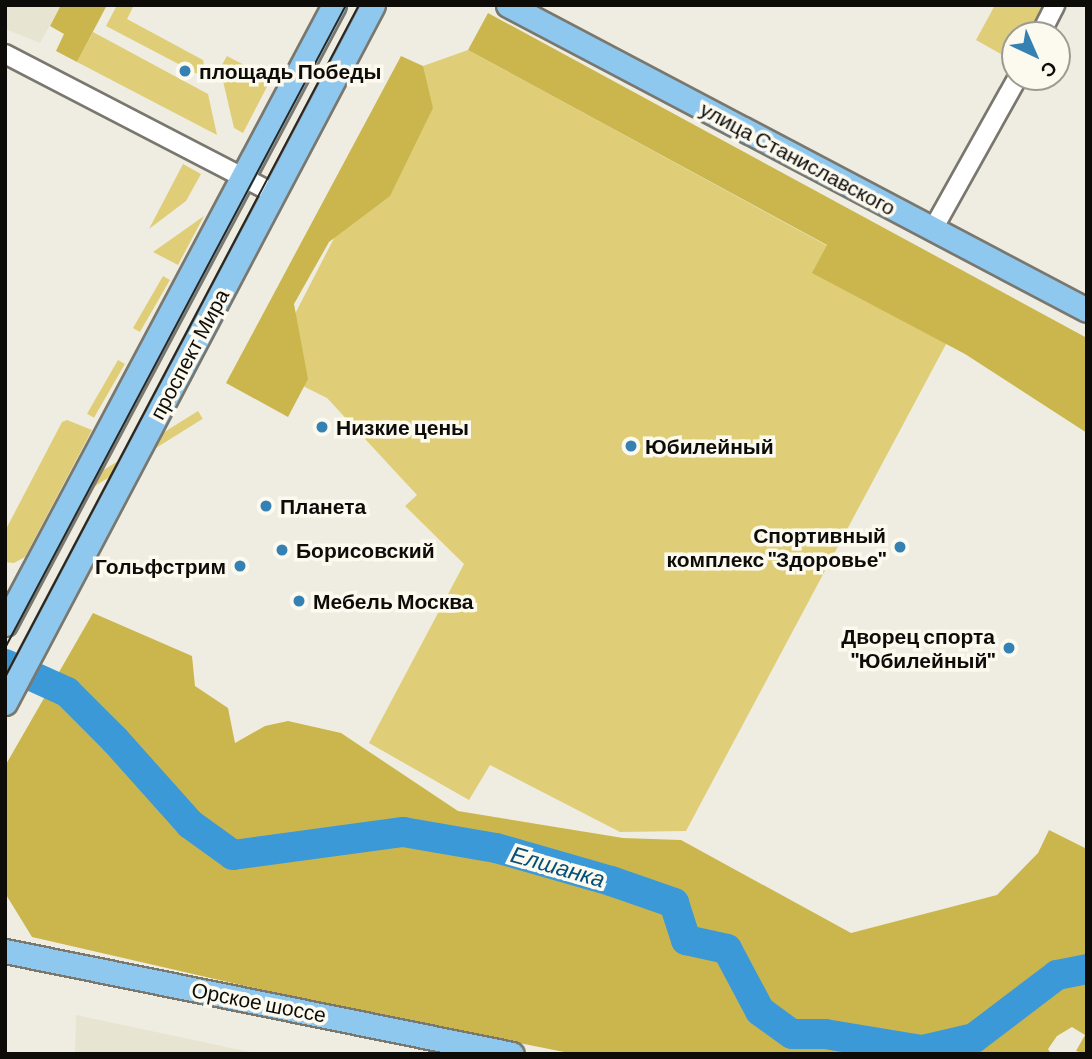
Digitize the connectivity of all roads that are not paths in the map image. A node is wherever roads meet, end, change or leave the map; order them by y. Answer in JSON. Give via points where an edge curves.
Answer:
{"nodes":[{"id":1,"x":334,"y":5,"type":"edge"},
{"id":2,"x":373,"y":5,"type":"edge"},
{"id":3,"x":508,"y":5,"type":"edge"},
{"id":4,"x":1055,"y":5,"type":"edge"},
{"id":5,"x":1047,"y":21,"type":"edge"},
{"id":6,"x":5,"y":54,"type":"edge"},
{"id":7,"x":1010,"y":91,"type":"edge"},
{"id":8,"x":241,"y":176,"type":"junction"},
{"id":9,"x":273,"y":193,"type":"junction"},
{"id":10,"x":933,"y":229,"type":"junction"},
{"id":11,"x":1087,"y":310,"type":"edge"},
{"id":12,"x":7,"y":620,"type":"edge"},
{"id":13,"x":5,"y":703,"type":"edge"},
{"id":14,"x":5,"y":951,"type":"edge"},
{"id":15,"x":512,"y":1054,"type":"edge"}],
"edges":[{"from":1,"to":8,"type":"main road","name":"проспект Мира"},
{"from":2,"to":9,"type":"main road","name":"проспект Мира"},
{"from":3,"to":10,"type":"main road","name":"улица Станиславского"},
{"from":4,"to":5,"type":"street"},
{"from":6,"to":8,"type":"street"},
{"from":7,"to":10,"type":"street"},
{"from":8,"to":9,"type":"street"},
{"from":8,"to":12,"type":"main road","name":"проспект Мира"},
{"from":9,"to":13,"type":"main road","name":"проспект Мира"},
{"from":10,"to":11,"type":"main road","name":"улица Станиславского"},
{"from":14,"to":15,"type":"main road","name":"Орское шоссе"}]}
